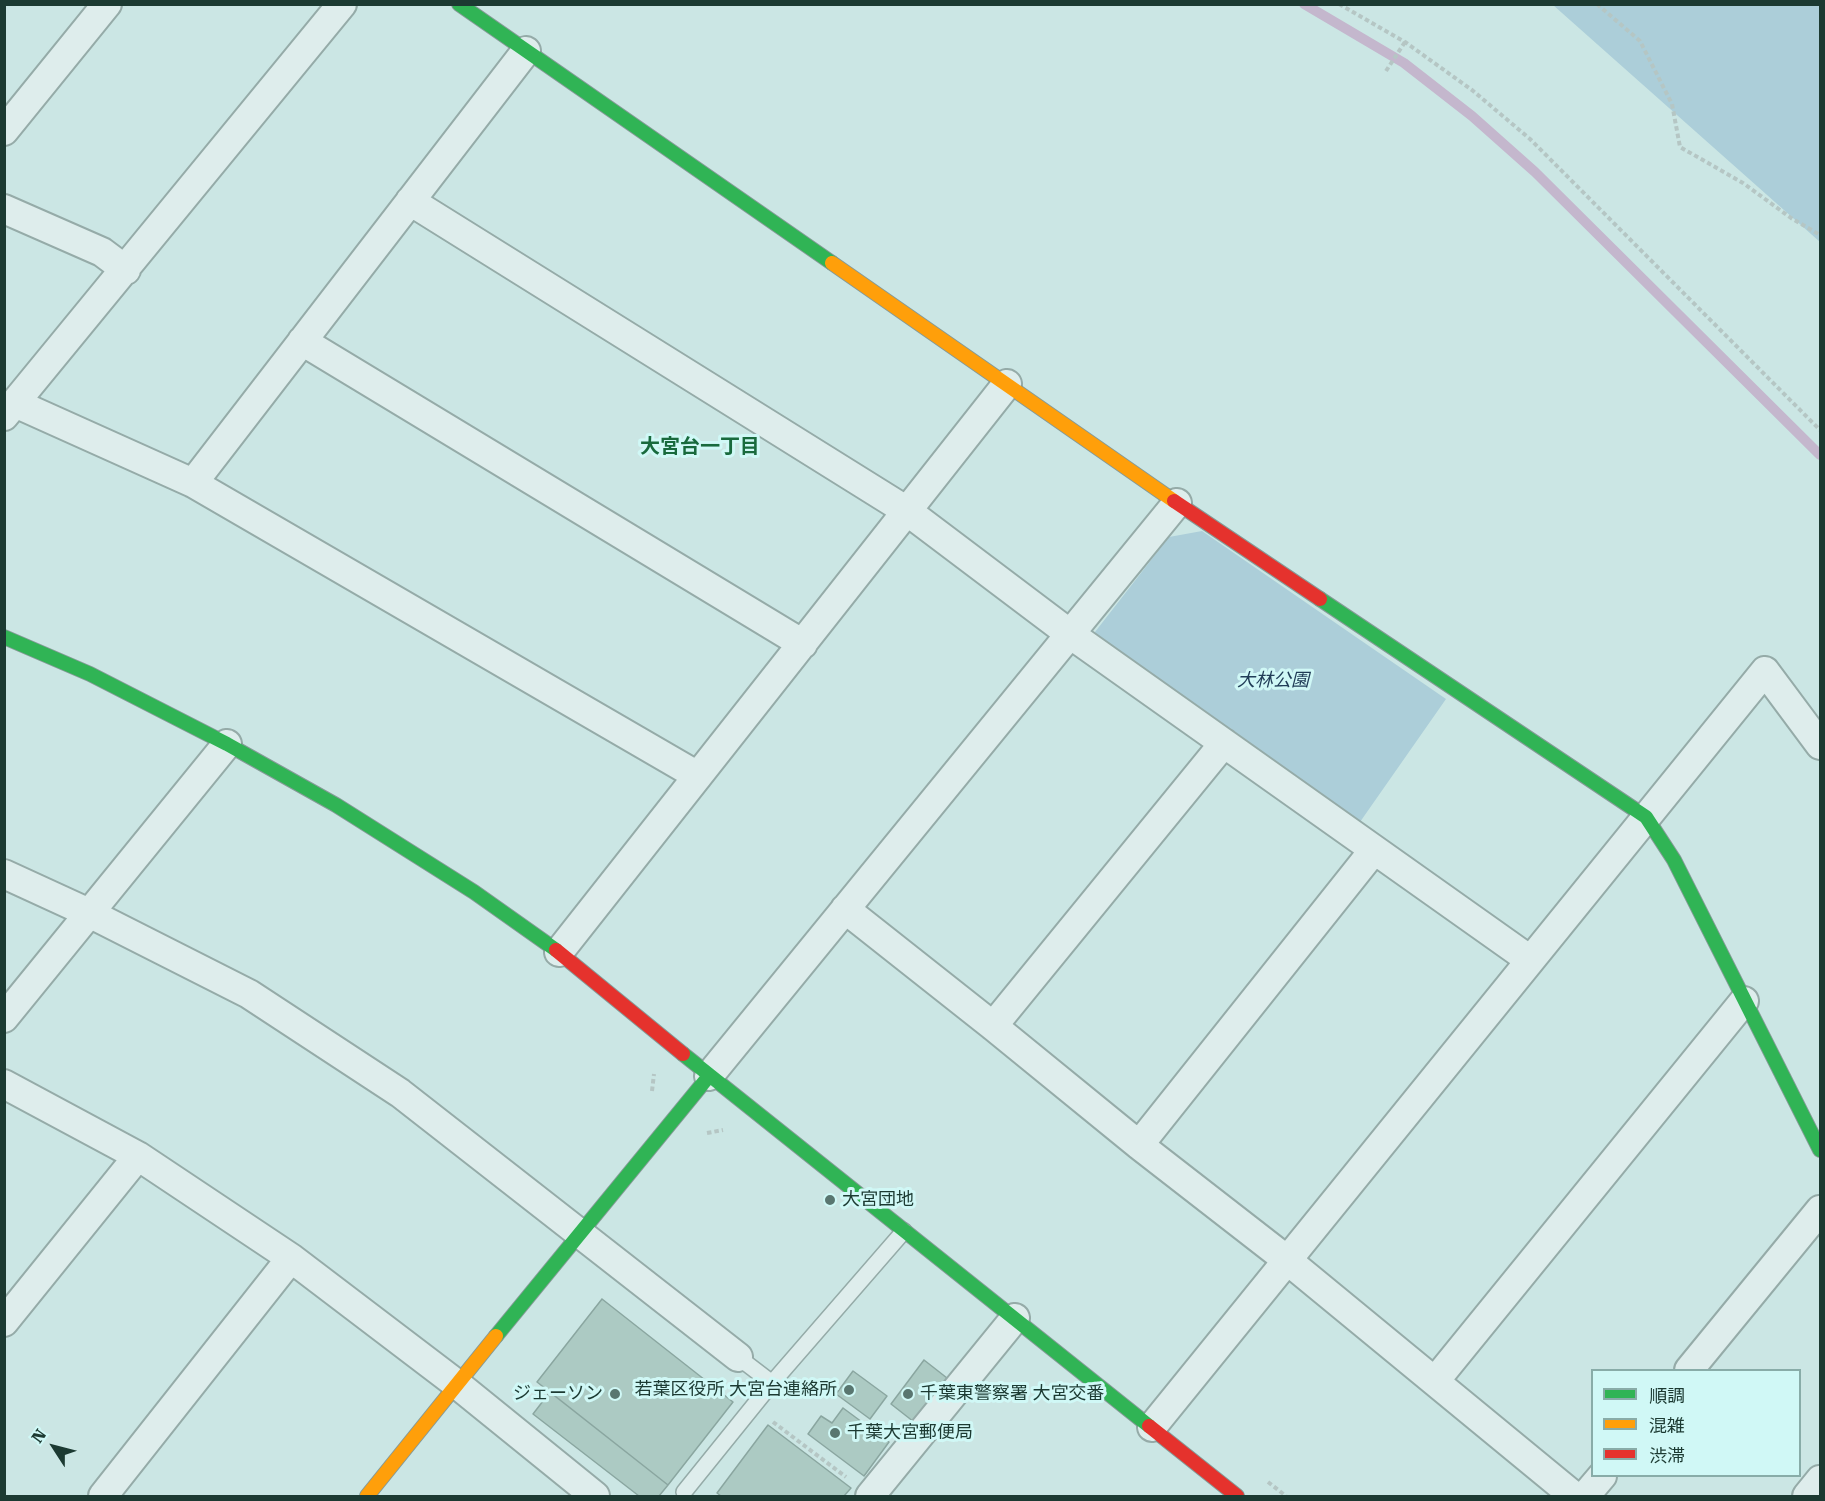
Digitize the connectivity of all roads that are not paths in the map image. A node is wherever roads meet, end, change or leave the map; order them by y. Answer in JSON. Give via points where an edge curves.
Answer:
{"nodes":[{"id":1,"x":107,"y":4,"type":"edge"},
{"id":2,"x":342,"y":4,"type":"edge"},
{"id":3,"x":459,"y":4,"type":"edge"},
{"id":4,"x":526,"y":51,"type":"junction"},
{"id":5,"x":4,"y":131,"type":"edge"},
{"id":6,"x":410,"y":201,"type":"junction"},
{"id":7,"x":4,"y":210,"type":"edge"},
{"id":8,"x":126,"y":270,"type":"junction"},
{"id":9,"x":302,"y":341,"type":"junction"},
{"id":10,"x":1007,"y":384,"type":"junction"},
{"id":11,"x":10,"y":409,"type":"edge"},
{"id":12,"x":193,"y":483,"type":"junction"},
{"id":13,"x":1177,"y":502,"type":"junction"},
{"id":14,"x":907,"y":511,"type":"junction"},
{"id":15,"x":1070,"y":634,"type":"junction"},
{"id":16,"x":4,"y":637,"type":"edge"},
{"id":17,"x":802,"y":644,"type":"junction"},
{"id":18,"x":1224,"y":743,"type":"junction"},
{"id":19,"x":227,"y":744,"type":"junction"},
{"id":20,"x":1821,"y":745,"type":"edge"},
{"id":21,"x":698,"y":776,"type":"junction"},
{"id":22,"x":1646,"y":817,"type":"junction"},
{"id":23,"x":1374,"y":850,"type":"junction"},
{"id":24,"x":4,"y":874,"type":"edge"},
{"id":25,"x":845,"y":909,"type":"junction"},
{"id":26,"x":89,"y":913,"type":"junction"},
{"id":27,"x":560,"y":952,"type":"junction"},
{"id":28,"x":1530,"y":960,"type":"junction"},
{"id":29,"x":1744,"y":1001,"type":"junction"},
{"id":30,"x":4,"y":1018,"type":"edge"},
{"id":31,"x":993,"y":1026,"type":"junction"},
{"id":32,"x":709,"y":1076,"type":"junction"},
{"id":33,"x":4,"y":1084,"type":"edge"},
{"id":34,"x":1139,"y":1145,"type":"junction"},
{"id":35,"x":1821,"y":1150,"type":"edge"},
{"id":36,"x":138,"y":1156,"type":"junction"},
{"id":37,"x":1821,"y":1210,"type":"edge"},
{"id":38,"x":904,"y":1231,"type":"junction"},
{"id":39,"x":580,"y":1232,"type":"junction"},
{"id":40,"x":291,"y":1258,"type":"junction"},
{"id":41,"x":1287,"y":1260,"type":"junction"},
{"id":42,"x":1014,"y":1318,"type":"junction"},
{"id":43,"x":4,"y":1322,"type":"edge"},
{"id":44,"x":738,"y":1357,"type":"joint"},
{"id":45,"x":1691,"y":1369,"type":"edge"},
{"id":46,"x":1435,"y":1381,"type":"junction"},
{"id":47,"x":772,"y":1383,"type":"junction"},
{"id":48,"x":458,"y":1385,"type":"junction"},
{"id":49,"x":1152,"y":1427,"type":"junction"},
{"id":50,"x":1601,"y":1477,"type":"edge"},
{"id":51,"x":1821,"y":1480,"type":"edge"},
{"id":52,"x":684,"y":1492,"type":"dead end"},
{"id":53,"x":881,"y":1492,"type":"edge"},
{"id":54,"x":103,"y":1497,"type":"edge"},
{"id":55,"x":367,"y":1497,"type":"edge"},
{"id":56,"x":595,"y":1497,"type":"edge"},
{"id":57,"x":1237,"y":1497,"type":"edge"},
{"id":58,"x":1574,"y":1497,"type":"edge"},
{"id":59,"x":1585,"y":1497,"type":"edge"},
{"id":60,"x":1807,"y":1497,"type":"edge"}],
"edges":[{"from":1,"to":5,"type":"street"},
{"from":2,"to":8,"type":"street"},
{"from":3,"to":4,"type":"street"},
{"from":4,"to":6,"type":"street"},
{"from":4,"to":10,"type":"street"},
{"from":6,"to":9,"type":"street"},
{"from":6,"to":14,"type":"street"},
{"from":7,"to":8,"type":"street","via":[[102,252]]},
{"from":8,"to":11,"type":"street"},
{"from":9,"to":12,"type":"street"},
{"from":9,"to":17,"type":"street"},
{"from":10,"to":13,"type":"street"},
{"from":10,"to":14,"type":"street"},
{"from":11,"to":12,"type":"street"},
{"from":12,"to":21,"type":"street"},
{"from":13,"to":15,"type":"street"},
{"from":13,"to":22,"type":"street"},
{"from":14,"to":15,"type":"street"},
{"from":14,"to":17,"type":"street"},
{"from":15,"to":18,"type":"street"},
{"from":15,"to":25,"type":"street"},
{"from":16,"to":19,"type":"street","via":[[90,674]]},
{"from":17,"to":21,"type":"street"},
{"from":18,"to":23,"type":"street"},
{"from":18,"to":31,"type":"street"},
{"from":19,"to":26,"type":"street"},
{"from":19,"to":27,"type":"street","via":[[345,811],[474,892]]},
{"from":20,"to":22,"type":"street","via":[[1765,671]]},
{"from":21,"to":27,"type":"street"},
{"from":22,"to":28,"type":"street"},
{"from":22,"to":29,"type":"street","via":[[1674,860]]},
{"from":23,"to":28,"type":"street"},
{"from":23,"to":34,"type":"street"},
{"from":24,"to":26,"type":"street"},
{"from":25,"to":31,"type":"street"},
{"from":25,"to":32,"type":"street"},
{"from":26,"to":30,"type":"street"},
{"from":26,"to":39,"type":"street","via":[[249,994],[400,1093]]},
{"from":27,"to":32,"type":"street"},
{"from":28,"to":41,"type":"street"},
{"from":29,"to":35,"type":"street"},
{"from":29,"to":46,"type":"street"},
{"from":31,"to":34,"type":"street"},
{"from":32,"to":38,"type":"street"},
{"from":32,"to":39,"type":"street"},
{"from":33,"to":36,"type":"street"},
{"from":34,"to":41,"type":"street"},
{"from":36,"to":40,"type":"street"},
{"from":36,"to":43,"type":"street"},
{"from":37,"to":45,"type":"street"},
{"from":38,"to":42,"type":"street"},
{"from":38,"to":47,"type":"lane"},
{"from":39,"to":44,"type":"street"},
{"from":39,"to":48,"type":"street"},
{"from":40,"to":48,"type":"street"},
{"from":40,"to":54,"type":"street"},
{"from":41,"to":46,"type":"street"},
{"from":41,"to":49,"type":"street"},
{"from":42,"to":49,"type":"street"},
{"from":42,"to":53,"type":"street"},
{"from":44,"to":47,"type":"lane"},
{"from":46,"to":58,"type":"street"},
{"from":47,"to":52,"type":"lane"},
{"from":48,"to":55,"type":"street"},
{"from":48,"to":56,"type":"street"},
{"from":49,"to":57,"type":"street"},
{"from":50,"to":59,"type":"street"},
{"from":51,"to":60,"type":"street"}]}
